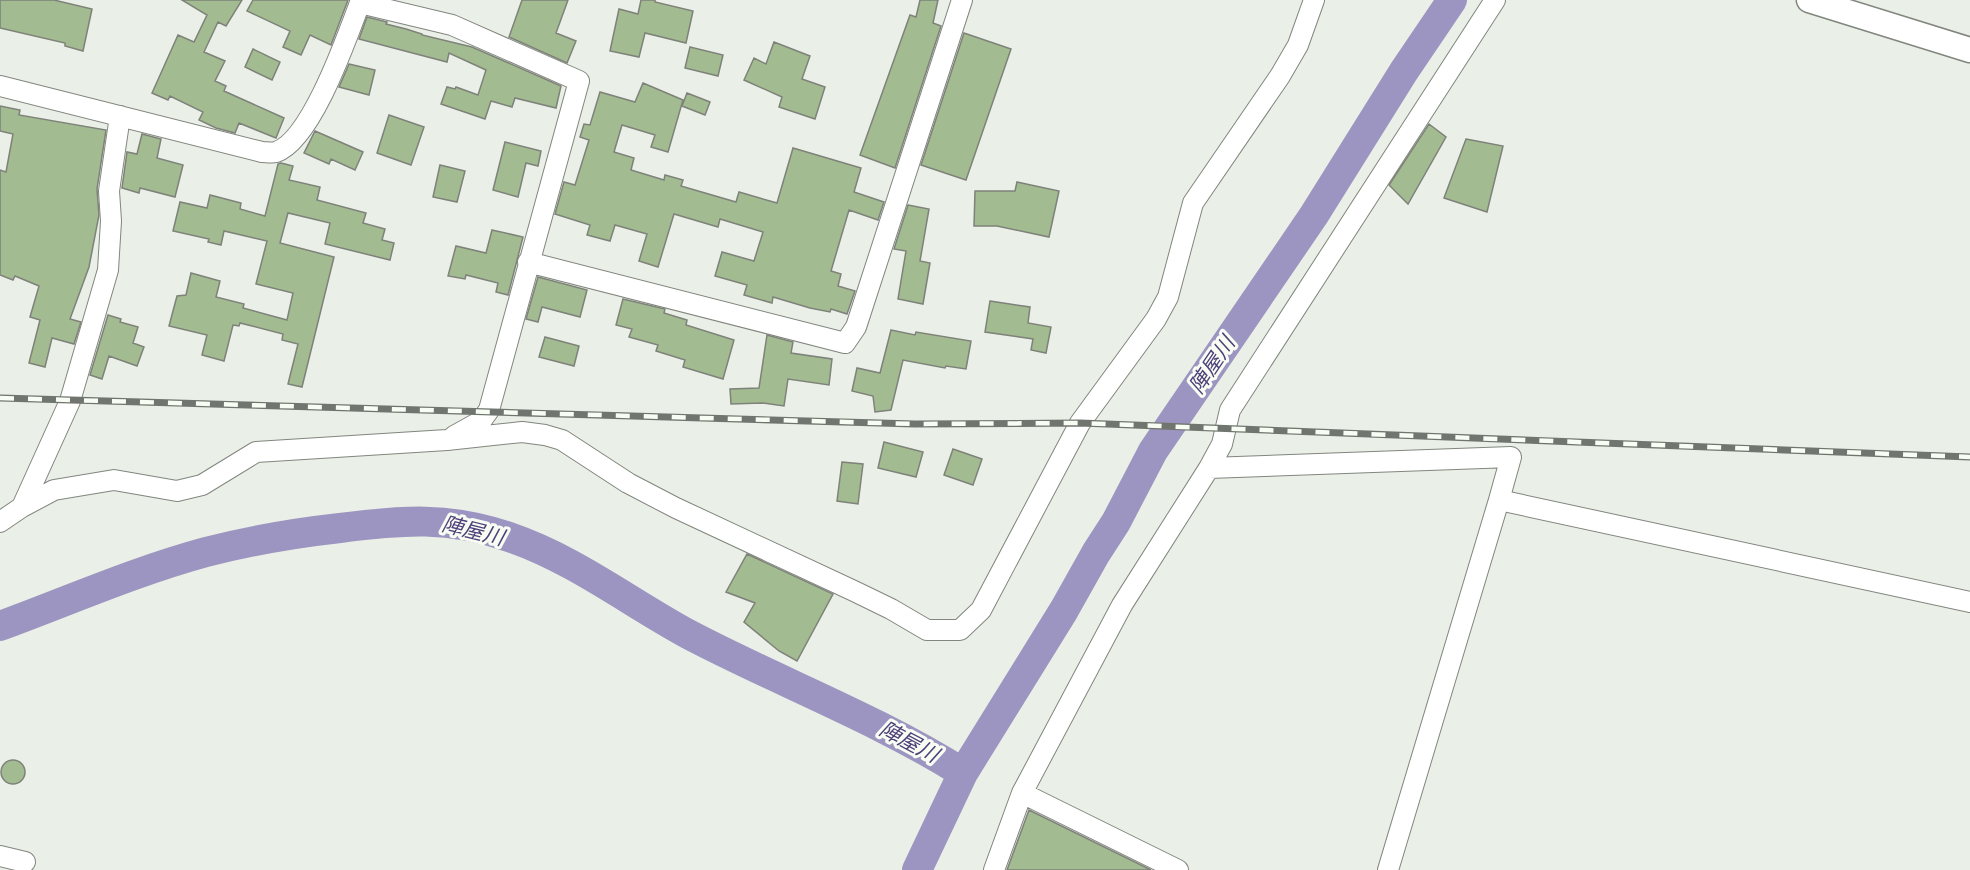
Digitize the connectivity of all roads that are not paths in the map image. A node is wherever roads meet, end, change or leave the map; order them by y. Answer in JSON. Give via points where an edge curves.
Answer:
{"nodes":[{"id":1,"x":962,"y":0,"type":"edge"},
{"id":2,"x":1314,"y":0,"type":"edge"},
{"id":3,"x":1495,"y":0,"type":"edge"},
{"id":4,"x":1809,"y":0,"type":"edge"},
{"id":5,"x":360,"y":1,"type":"edge"},
{"id":6,"x":1970,"y":50,"type":"edge"},
{"id":7,"x":0,"y":86,"type":"edge"},
{"id":8,"x":120,"y":116,"type":"junction"},
{"id":9,"x":528,"y":262,"type":"junction"},
{"id":10,"x":447,"y":440,"type":"junction"},
{"id":11,"x":1209,"y":468,"type":"junction"},
{"id":12,"x":1499,"y":500,"type":"junction"},
{"id":13,"x":22,"y":507,"type":"junction"},
{"id":14,"x":0,"y":522,"type":"edge"},
{"id":15,"x":1970,"y":602,"type":"edge"},
{"id":16,"x":1022,"y":793,"type":"junction"},
{"id":17,"x":0,"y":856,"type":"edge"},
{"id":18,"x":25,"y":862,"type":"dead end"},
{"id":19,"x":994,"y":870,"type":"edge"},
{"id":20,"x":1178,"y":870,"type":"edge"},
{"id":21,"x":1388,"y":870,"type":"edge"}],
"edges":[{"from":1,"to":9,"type":"street","via":[[856,327],[845,343]]},
{"from":2,"to":10,"type":"street","via":[[1298,45],[1280,76],[1193,203],[1168,297],[1156,319],[1080,423],[981,610],[960,630],[927,630],[891,609],[647,493],[562,440],[522,432]]},
{"from":3,"to":11,"type":"street","via":[[1230,410],[1222,444]]},
{"from":4,"to":6,"type":"street"},
{"from":5,"to":8,"type":"street","via":[[341,52],[303,127],[291,142],[275,152]]},
{"from":5,"to":9,"type":"street","via":[[452,25],[579,81]]},
{"from":7,"to":8,"type":"street"},
{"from":8,"to":13,"type":"street","via":[[109,191],[108,270],[70,400]]},
{"from":9,"to":10,"type":"street","via":[[489,410],[480,421]]},
{"from":10,"to":13,"type":"street","via":[[256,452],[202,485],[177,491],[114,480],[54,490]]},
{"from":11,"to":12,"type":"street","via":[[1511,458]]},
{"from":11,"to":16,"type":"street","via":[[1122,605]]},
{"from":12,"to":15,"type":"street"},
{"from":12,"to":21,"type":"street"},
{"from":13,"to":14,"type":"street"},
{"from":16,"to":19,"type":"street"},
{"from":16,"to":20,"type":"street"},
{"from":17,"to":18,"type":"street"}]}
